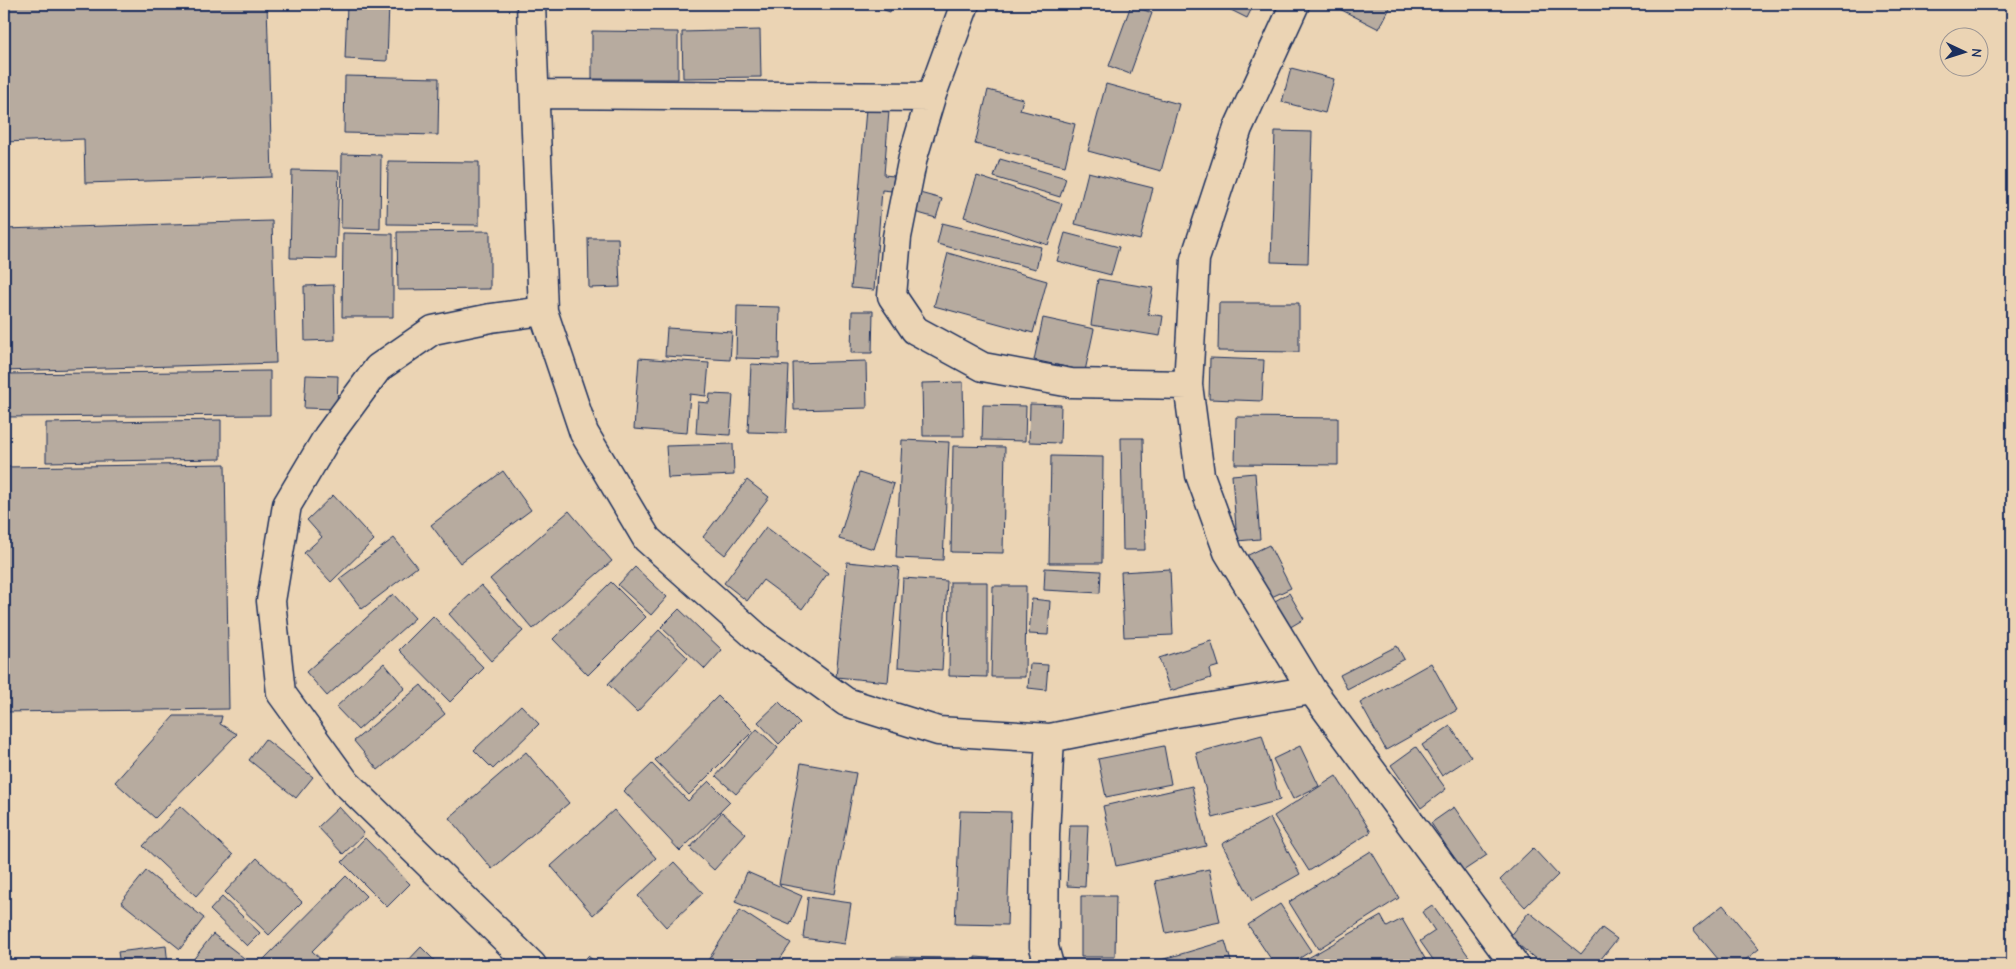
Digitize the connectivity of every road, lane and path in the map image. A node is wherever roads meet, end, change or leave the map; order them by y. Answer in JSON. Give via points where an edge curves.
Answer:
{"nodes":[{"id":1,"x":531,"y":4,"type":"edge"},
{"id":2,"x":965,"y":4,"type":"edge"},
{"id":3,"x":1295,"y":4,"type":"edge"},
{"id":4,"x":536,"y":94,"type":"junction"},
{"id":5,"x":931,"y":96,"type":"junction"},
{"id":6,"x":543,"y":311,"type":"junction"},
{"id":7,"x":1188,"y":385,"type":"junction"},
{"id":8,"x":1312,"y":690,"type":"junction"},
{"id":9,"x":1050,"y":738,"type":"junction"},
{"id":10,"x":532,"y":965,"type":"edge"},
{"id":11,"x":1049,"y":965,"type":"edge"},
{"id":12,"x":1515,"y":965,"type":"edge"}],
"edges":[{"from":1,"to":4,"type":"street"},
{"from":2,"to":5,"type":"street"},
{"from":3,"to":7,"type":"street","via":[[1238,128],[1195,259]]},
{"from":4,"to":5,"type":"street"},
{"from":4,"to":6,"type":"street"},
{"from":5,"to":7,"type":"street","via":[[913,157],[897,237],[892,296],[915,330],[983,367],[1071,382]]},
{"from":6,"to":9,"type":"street","via":[[584,434],[647,539],[759,639],[846,702],[938,732]]},
{"from":6,"to":10,"type":"street","via":[[433,330],[378,368],[328,436],[287,505],[271,601],[281,693],[346,783]]},
{"from":7,"to":8,"type":"street","via":[[1200,475],[1228,552]]},
{"from":8,"to":9,"type":"street"},
{"from":8,"to":12,"type":"street"},
{"from":9,"to":11,"type":"street","via":[[1044,938]]}]}
